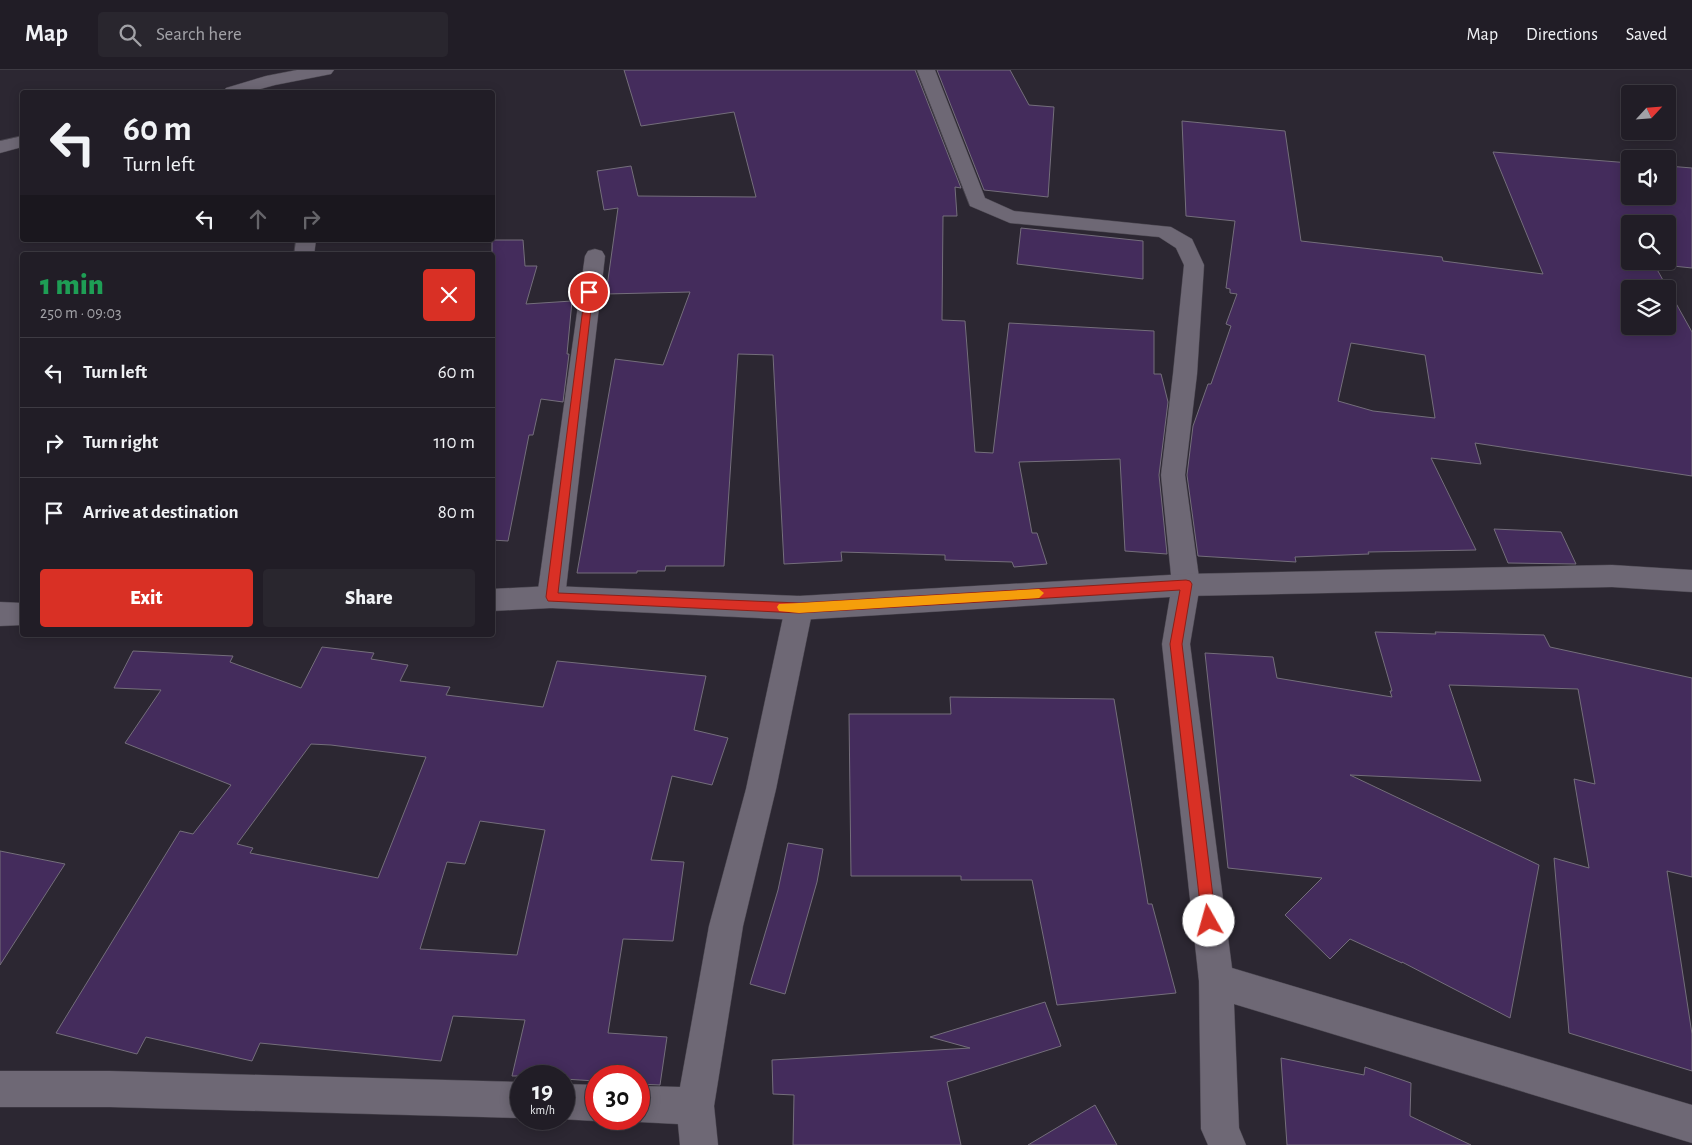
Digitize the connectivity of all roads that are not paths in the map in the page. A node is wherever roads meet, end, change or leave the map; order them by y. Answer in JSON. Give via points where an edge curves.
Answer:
{"nodes":[{"id":1,"x":325,"y":70,"type":"edge"},
{"id":2,"x":926,"y":70,"type":"edge"},
{"id":3,"x":274,"y":81,"type":"edge"},
{"id":4,"x":240,"y":90,"type":"edge"},
{"id":5,"x":20,"y":142,"type":"edge"},
{"id":6,"x":0,"y":147,"type":"edge"},
{"id":7,"x":595,"y":256,"type":"dead end"},
{"id":8,"x":1692,"y":582,"type":"edge"},
{"id":9,"x":1186,"y":584,"type":"junction"},
{"id":10,"x":552,"y":597,"type":"junction"},
{"id":11,"x":495,"y":600,"type":"edge"},
{"id":12,"x":799,"y":608,"type":"junction"},
{"id":13,"x":0,"y":614,"type":"edge"},
{"id":14,"x":20,"y":614,"type":"edge"},
{"id":15,"x":1216,"y":981,"type":"junction"},
{"id":16,"x":0,"y":1089,"type":"edge"},
{"id":17,"x":510,"y":1100,"type":"edge"},
{"id":18,"x":650,"y":1104,"type":"edge"},
{"id":19,"x":695,"y":1106,"type":"junction"},
{"id":20,"x":1692,"y":1124,"type":"edge"},
{"id":21,"x":699,"y":1145,"type":"edge"},
{"id":22,"x":1227,"y":1145,"type":"edge"}],
"edges":[{"from":1,"to":3,"type":"street"},
{"from":2,"to":9,"type":"street","via":[[977,202],[1010,217],[1164,231],[1185,244],[1194,265],[1173,475]]},
{"from":3,"to":4,"type":"street"},
{"from":5,"to":6,"type":"street"},
{"from":7,"to":10,"type":"street"},
{"from":8,"to":9,"type":"street","via":[[1612,576]]},
{"from":9,"to":12,"type":"street"},
{"from":9,"to":15,"type":"street","via":[[1176,644]]},
{"from":10,"to":11,"type":"street"},
{"from":10,"to":12,"type":"street"},
{"from":12,"to":19,"type":"street","via":[[761,789],[726,926]]},
{"from":13,"to":14,"type":"street"},
{"from":15,"to":20,"type":"street"},
{"from":15,"to":22,"type":"street","via":[[1220,1129]]},
{"from":16,"to":17,"type":"street"},
{"from":18,"to":19,"type":"street"},
{"from":19,"to":21,"type":"street"}]}
